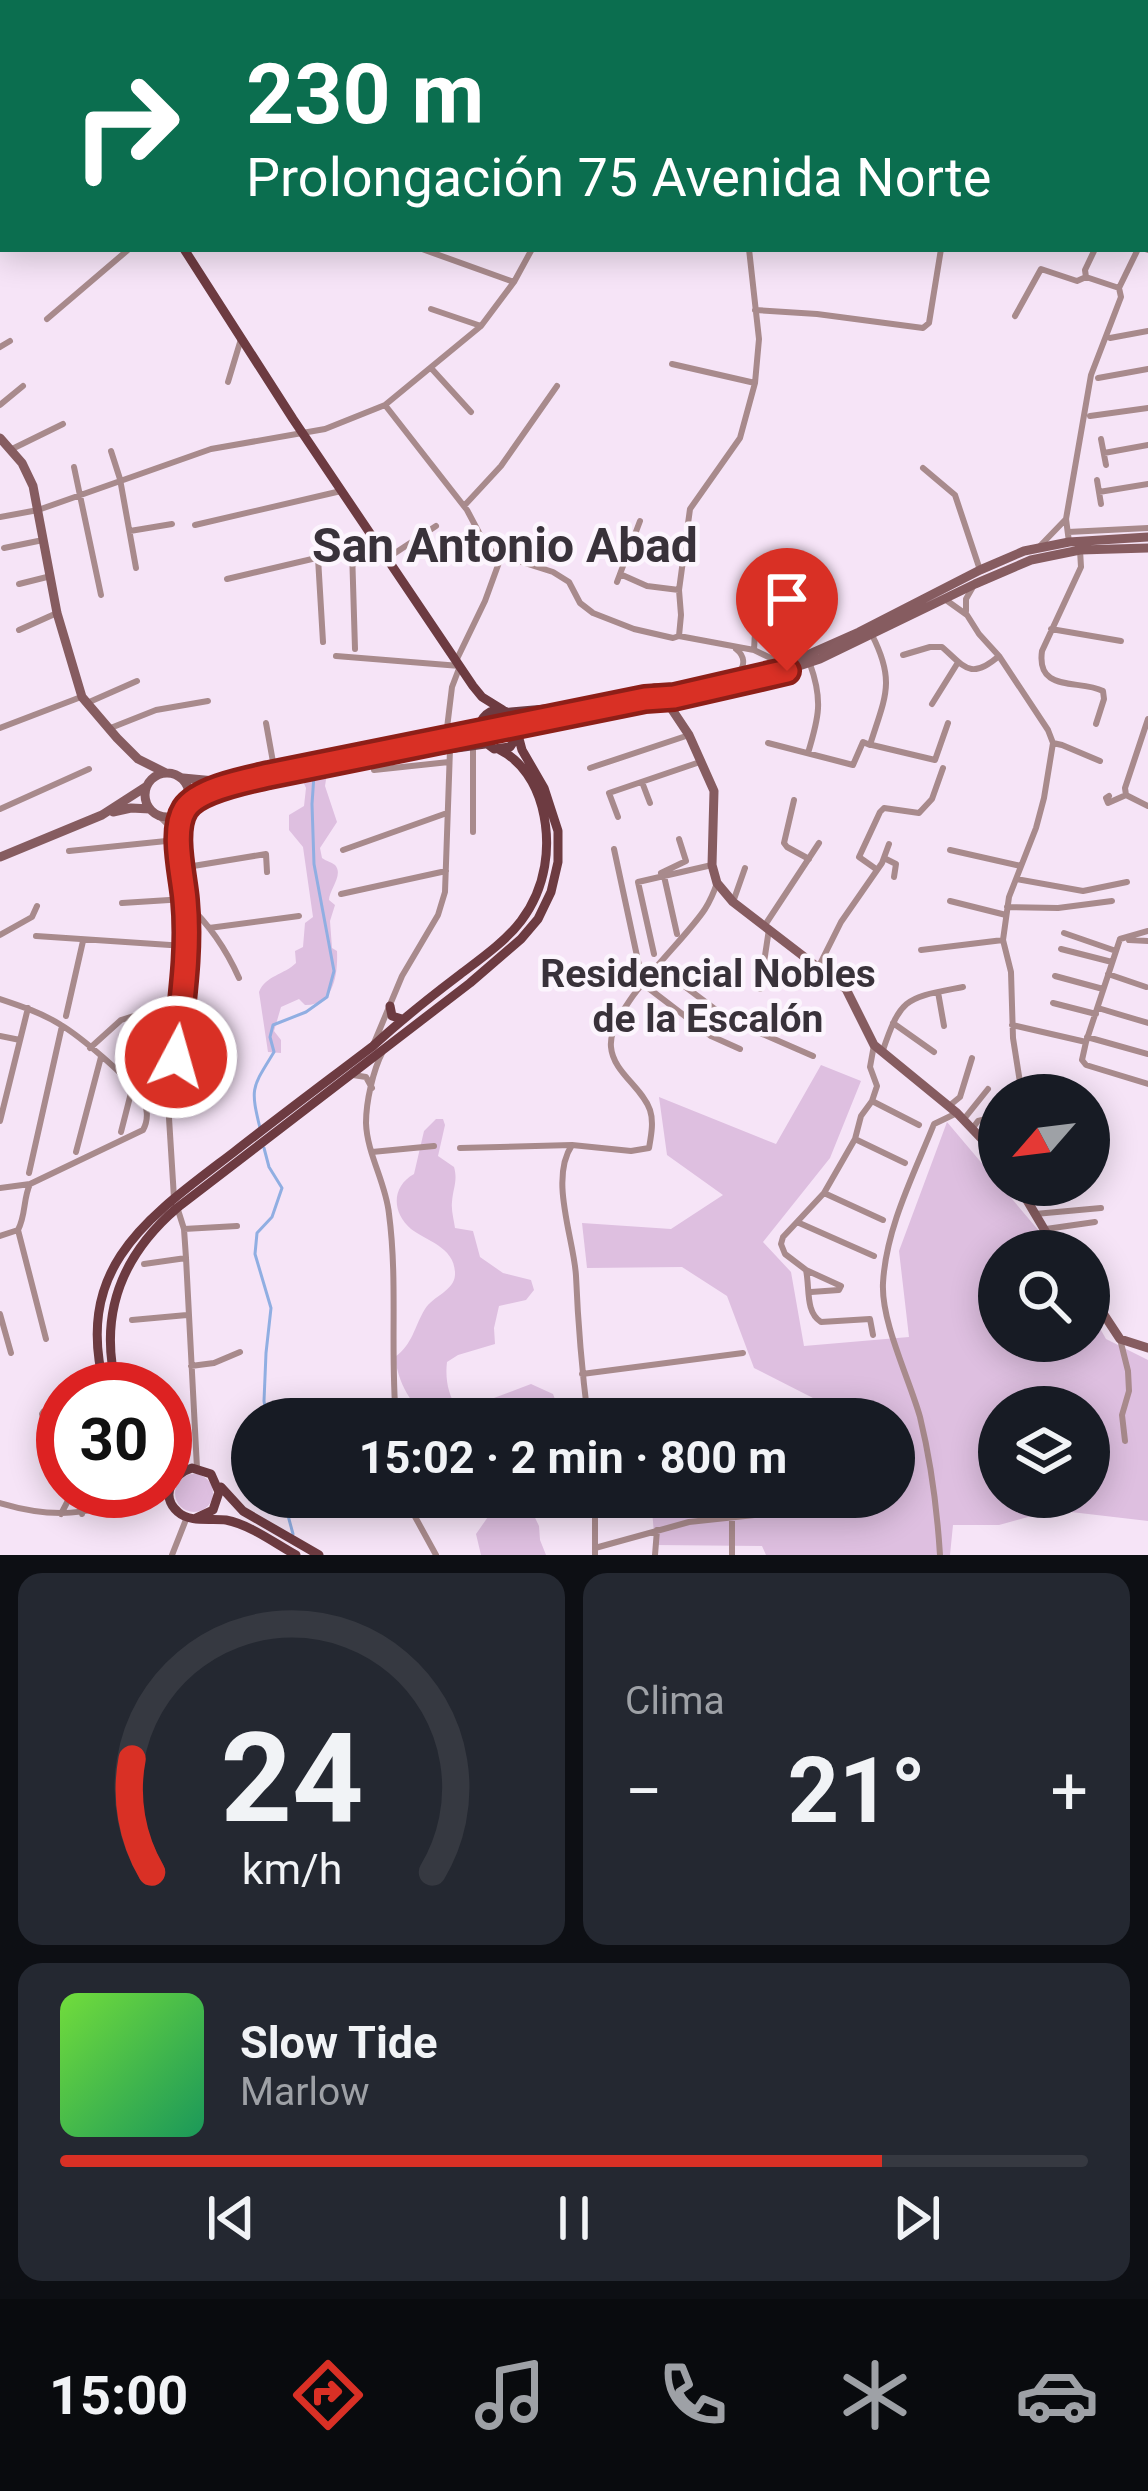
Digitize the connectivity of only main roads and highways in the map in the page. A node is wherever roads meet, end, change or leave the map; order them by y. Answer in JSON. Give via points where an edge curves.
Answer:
{"nodes":[{"id":1,"x":186,"y":252,"type":"edge"},
{"id":2,"x":0,"y":438,"type":"edge"},
{"id":3,"x":1148,"y":532,"type":"edge"},
{"id":4,"x":1148,"y":548,"type":"edge"},
{"id":5,"x":473,"y":686,"type":"junction"},
{"id":6,"x":671,"y":696,"type":"junction"},
{"id":7,"x":506,"y":711,"type":"junction"},
{"id":8,"x":481,"y":721,"type":"junction"},
{"id":9,"x":519,"y":733,"type":"junction"},
{"id":10,"x":485,"y":744,"type":"junction"},
{"id":11,"x":500,"y":750,"type":"junction"},
{"id":12,"x":352,"y":757,"type":"junction"},
{"id":13,"x":138,"y":759,"type":"junction"},
{"id":14,"x":166,"y":772,"type":"junction"},
{"id":15,"x":182,"y":778,"type":"junction"},
{"id":16,"x":237,"y":782,"type":"junction"},
{"id":17,"x":148,"y":784,"type":"junction"},
{"id":18,"x":185,"y":808,"type":"junction"},
{"id":19,"x":154,"y":812,"type":"junction"},
{"id":20,"x":102,"y":815,"type":"junction"},
{"id":21,"x":0,"y":857,"type":"edge"},
{"id":22,"x":389,"y":1006,"type":"road end"},
{"id":23,"x":402,"y":1019,"type":"junction"},
{"id":24,"x":378,"y":1048,"type":"junction"},
{"id":25,"x":978,"y":1135,"type":"edge"},
{"id":26,"x":175,"y":1203,"type":"junction"},
{"id":27,"x":1110,"y":1324,"type":"edge"},
{"id":28,"x":1148,"y":1348,"type":"edge"},
{"id":29,"x":100,"y":1362,"type":"edge"},
{"id":30,"x":110,"y":1362,"type":"edge"},
{"id":31,"x":192,"y":1469,"type":"edge"},
{"id":32,"x":217,"y":1482,"type":"junction"},
{"id":33,"x":192,"y":1518,"type":"joint"},
{"id":34,"x":296,"y":1555,"type":"edge"},
{"id":35,"x":320,"y":1555,"type":"edge"}],
"edges":[{"from":1,"to":5,"type":"main road"},
{"from":2,"to":13,"type":"main road","via":[[29,473],[57,613],[85,700]]},
{"from":3,"to":6,"type":"main road","via":[[1068,537],[782,664]]},
{"from":4,"to":6,"type":"main road","via":[[1031,560],[810,663]]},
{"from":5,"to":7,"type":"main road"},
{"from":5,"to":8,"type":"main road"},
{"from":6,"to":7,"type":"main road","via":[[656,688]]},
{"from":6,"to":9,"type":"main road"},
{"from":6,"to":12,"type":"main road","bridge":true},
{"from":6,"to":25,"type":"main road","via":[[714,791],[717,883],[846,989],[878,1049]]},
{"from":7,"to":8,"type":"main road"},
{"from":7,"to":9,"type":"main road"},
{"from":8,"to":10,"type":"main road"},
{"from":8,"to":12,"type":"main road"},
{"from":9,"to":11,"type":"main road"},
{"from":9,"to":24,"type":"main road","via":[[558,831],[551,892],[521,939]]},
{"from":10,"to":11,"type":"main road"},
{"from":10,"to":12,"type":"main road"},
{"from":11,"to":23,"type":"main road","via":[[518,762],[539,798],[547,845],[539,888],[507,936]]},
{"from":12,"to":16,"type":"main road"},
{"from":13,"to":14,"type":"main road"},
{"from":13,"to":17,"type":"main road"},
{"from":14,"to":15,"type":"main road"},
{"from":14,"to":17,"type":"main road"},
{"from":15,"to":16,"type":"main road"},
{"from":15,"to":18,"type":"main road"},
{"from":16,"to":18,"type":"main road"},
{"from":17,"to":19,"type":"main road"},
{"from":17,"to":20,"type":"main road"},
{"from":18,"to":19,"type":"main road","via":[[171,817]]},
{"from":19,"to":20,"type":"main road"},
{"from":20,"to":21,"type":"main road"},
{"from":22,"to":23,"type":"main road"},
{"from":23,"to":24,"type":"main road"},
{"from":24,"to":26,"type":"main road"},
{"from":24,"to":26,"type":"main road","via":[[353,1075]]},
{"from":26,"to":29,"type":"main road","via":[[141,1227],[110,1274],[98,1324]]},
{"from":26,"to":30,"type":"main road","via":[[122,1281]]},
{"from":27,"to":28,"type":"main road","via":[[1120,1339]]},
{"from":31,"to":32,"type":"main road"},
{"from":32,"to":33,"type":"main road","via":[[216,1506]]},
{"from":32,"to":35,"type":"main road","via":[[243,1511]]},
{"from":33,"to":34,"type":"main road","via":[[236,1523]]}]}
